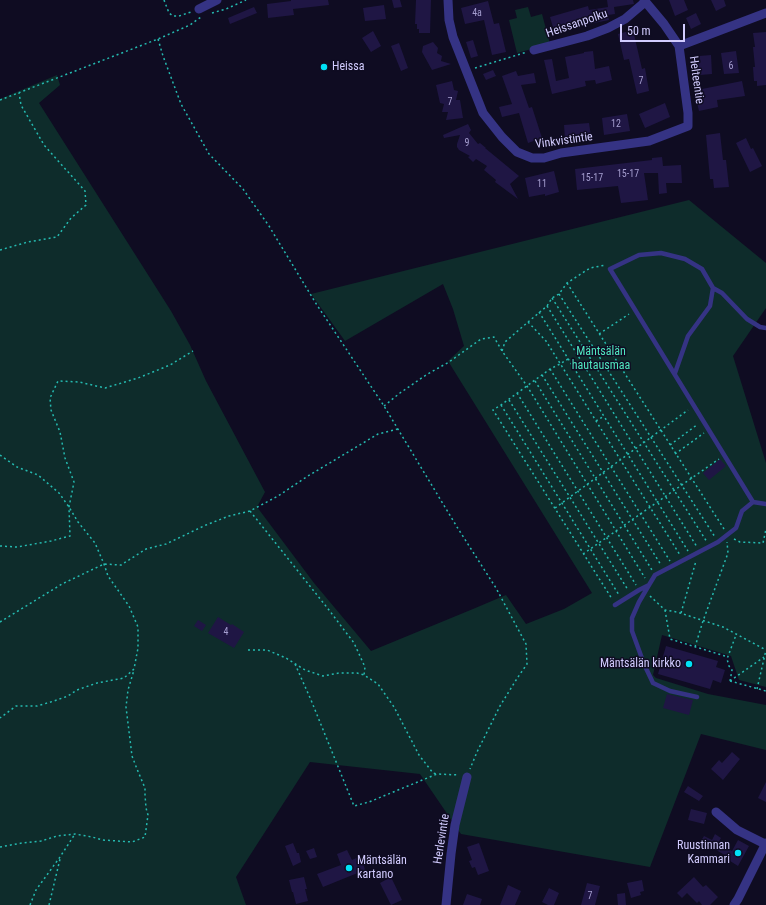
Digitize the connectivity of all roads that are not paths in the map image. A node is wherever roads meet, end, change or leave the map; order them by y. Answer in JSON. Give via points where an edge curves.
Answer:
{"nodes":[{"id":1,"x":217,"y":0,"type":"edge"},
{"id":2,"x":448,"y":0,"type":"edge"},
{"id":3,"x":644,"y":1,"type":"edge"},
{"id":4,"x":205,"y":9,"type":"road end"},
{"id":5,"x":766,"y":13,"type":"edge"},
{"id":6,"x":679,"y":46,"type":"junction"},
{"id":7,"x":534,"y":50,"type":"road end"},
{"id":8,"x":688,"y":126,"type":"joint"},
{"id":9,"x":713,"y":288,"type":"junction"},
{"id":10,"x":766,"y":328,"type":"edge"},
{"id":11,"x":675,"y":373,"type":"junction"},
{"id":12,"x":753,"y":502,"type":"junction"},
{"id":13,"x":766,"y":504,"type":"edge"},
{"id":14,"x":649,"y":585,"type":"junction"},
{"id":15,"x":615,"y":605,"type":"road end"},
{"id":16,"x":697,"y":696,"type":"dead end"},
{"id":17,"x":467,"y":777,"type":"road end"},
{"id":18,"x":716,"y":812,"type":"dead end"},
{"id":19,"x":765,"y":843,"type":"edge"},
{"id":20,"x":446,"y":905,"type":"edge"},
{"id":21,"x":734,"y":905,"type":"edge"}],
"edges":[{"from":1,"to":4,"type":"street"},
{"from":2,"to":8,"type":"street","name":"Vinkvistintie","via":[[453,37],[483,113],[517,152],[532,158],[544,158],[561,153],[649,141]]},
{"from":3,"to":6,"type":"street","name":"Helteentie"},
{"from":3,"to":7,"type":"street","name":"Heissanpolku","via":[[625,18],[608,28]]},
{"from":5,"to":6,"type":"street"},
{"from":6,"to":8,"type":"street","name":"Helteentie"},
{"from":9,"to":10,"type":"lane","via":[[722,293],[747,319]]},
{"from":9,"to":11,"type":"lane","via":[[710,306],[688,336]]},
{"from":9,"to":11,"type":"lane","via":[[702,269],[685,259],[661,253],[639,255],[610,269]]},
{"from":11,"to":12,"type":"lane"},
{"from":12,"to":13,"type":"lane"},
{"from":12,"to":14,"type":"lane","via":[[742,511],[736,528],[718,542],[655,575]]},
{"from":14,"to":15,"type":"lane"},
{"from":14,"to":16,"type":"lane","via":[[632,618],[632,631],[644,664],[653,683],[670,691]]},
{"from":17,"to":20,"type":"street","name":"Herlevintie","via":[[455,825]]},
{"from":18,"to":19,"type":"street","via":[[737,830]]},
{"from":19,"to":21,"type":"street"}]}
